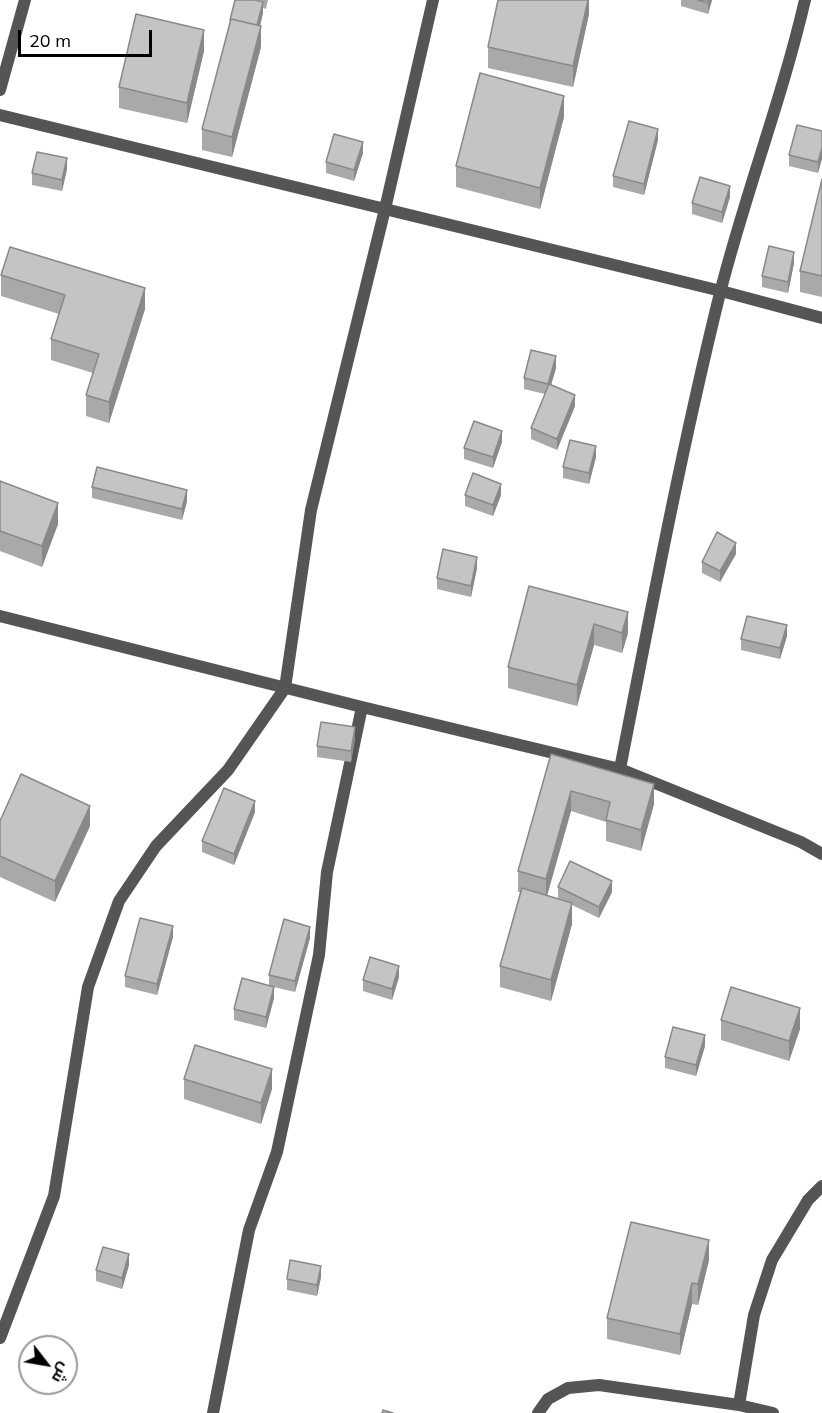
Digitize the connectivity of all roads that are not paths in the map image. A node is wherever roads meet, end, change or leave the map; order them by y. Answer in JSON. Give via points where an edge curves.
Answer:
{"nodes":[{"id":1,"x":25,"y":0,"type":"edge"},
{"id":2,"x":433,"y":0,"type":"edge"},
{"id":3,"x":805,"y":0,"type":"edge"},
{"id":4,"x":0,"y":90,"type":"edge"},
{"id":5,"x":0,"y":115,"type":"edge"},
{"id":6,"x":385,"y":209,"type":"junction"},
{"id":7,"x":721,"y":291,"type":"junction"},
{"id":8,"x":822,"y":318,"type":"edge"},
{"id":9,"x":0,"y":616,"type":"edge"},
{"id":10,"x":285,"y":688,"type":"junction"},
{"id":11,"x":362,"y":707,"type":"junction"},
{"id":12,"x":620,"y":769,"type":"junction"},
{"id":13,"x":822,"y":854,"type":"edge"},
{"id":14,"x":822,"y":1186,"type":"edge"},
{"id":15,"x":0,"y":1338,"type":"edge"},
{"id":16,"x":739,"y":1405,"type":"junction"},
{"id":17,"x":213,"y":1413,"type":"edge"},
{"id":18,"x":538,"y":1413,"type":"edge"},
{"id":19,"x":773,"y":1413,"type":"edge"}],
"edges":[{"from":1,"to":4,"type":"street"},
{"from":2,"to":6,"type":"street"},
{"from":3,"to":7,"type":"street","via":[[794,49]]},
{"from":5,"to":6,"type":"street"},
{"from":6,"to":7,"type":"street"},
{"from":6,"to":10,"type":"street","via":[[311,510]]},
{"from":7,"to":8,"type":"street"},
{"from":7,"to":12,"type":"street","via":[[670,511]]},
{"from":9,"to":10,"type":"street"},
{"from":10,"to":11,"type":"street"},
{"from":10,"to":15,"type":"street","via":[[228,770],[156,846],[118,901],[88,987],[54,1196]]},
{"from":11,"to":12,"type":"street"},
{"from":11,"to":17,"type":"street","via":[[327,872],[317,967],[277,1152],[249,1230]]},
{"from":12,"to":13,"type":"street"},
{"from":14,"to":16,"type":"street","via":[[808,1200],[772,1260],[754,1316]]},
{"from":16,"to":18,"type":"street","via":[[599,1385],[568,1388],[548,1399]]},
{"from":16,"to":19,"type":"street"}]}
